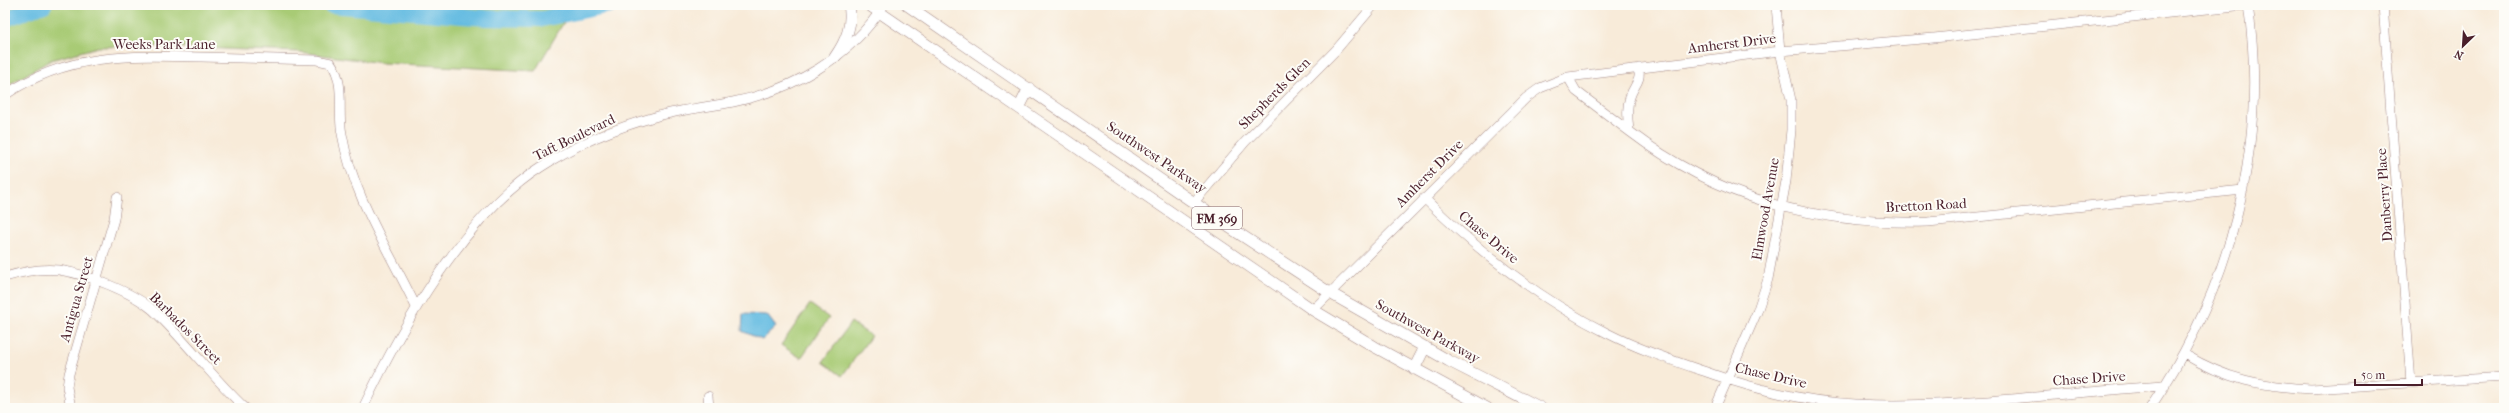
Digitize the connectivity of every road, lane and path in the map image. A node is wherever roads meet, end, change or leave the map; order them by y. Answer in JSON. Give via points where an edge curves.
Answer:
{"nodes":[{"id":1,"x":849,"y":5,"type":"edge"},
{"id":2,"x":869,"y":5,"type":"edge"},
{"id":3,"x":907,"y":5,"type":"edge"},
{"id":4,"x":1374,"y":5,"type":"edge"},
{"id":5,"x":1776,"y":5,"type":"edge"},
{"id":6,"x":2245,"y":5,"type":"edge"},
{"id":7,"x":2248,"y":5,"type":"edge"},
{"id":8,"x":2383,"y":5,"type":"edge"},
{"id":9,"x":882,"y":9,"type":"edge"},
{"id":10,"x":1780,"y":51,"type":"junction"},
{"id":11,"x":836,"y":57,"type":"junction"},
{"id":12,"x":1639,"y":68,"type":"junction"},
{"id":13,"x":1568,"y":77,"type":"junction"},
{"id":14,"x":1029,"y":88,"type":"junction"},
{"id":15,"x":5,"y":95,"type":"edge"},
{"id":16,"x":1019,"y":108,"type":"junction"},
{"id":17,"x":1628,"y":132,"type":"junction"},
{"id":18,"x":2243,"y":190,"type":"junction"},
{"id":19,"x":117,"y":197,"type":"dead end"},
{"id":20,"x":1424,"y":198,"type":"junction"},
{"id":21,"x":1195,"y":201,"type":"junction"},
{"id":22,"x":1781,"y":207,"type":"junction"},
{"id":23,"x":5,"y":277,"type":"edge"},
{"id":24,"x":95,"y":281,"type":"junction"},
{"id":25,"x":1330,"y":293,"type":"junction"},
{"id":26,"x":416,"y":307,"type":"junction"},
{"id":27,"x":1313,"y":310,"type":"junction"},
{"id":28,"x":1425,"y":347,"type":"junction"},
{"id":29,"x":2184,"y":354,"type":"junction"},
{"id":30,"x":1414,"y":369,"type":"junction"},
{"id":31,"x":2504,"y":377,"type":"edge"},
{"id":32,"x":1728,"y":380,"type":"junction"},
{"id":33,"x":2411,"y":383,"type":"junction"},
{"id":34,"x":2165,"y":386,"type":"junction"},
{"id":35,"x":708,"y":396,"type":"dead end"},
{"id":36,"x":1885,"y":406,"type":"edge"},
{"id":37,"x":71,"y":408,"type":"edge"},
{"id":38,"x":245,"y":408,"type":"edge"},
{"id":39,"x":363,"y":408,"type":"edge"},
{"id":40,"x":708,"y":408,"type":"edge"},
{"id":41,"x":1487,"y":408,"type":"edge"},
{"id":42,"x":1541,"y":408,"type":"edge"},
{"id":43,"x":1714,"y":408,"type":"edge"},
{"id":44,"x":2150,"y":408,"type":"edge"}],
"edges":[{"from":1,"to":11,"type":"main road","via":[[850,24],[845,42]]},
{"from":2,"to":9,"type":"main road","number":"FM 369"},
{"from":3,"to":14,"type":"main road","name":"Southwest Parkway","number":"FM 369"},
{"from":4,"to":21,"type":"street","name":"Shepherds Glen","via":[[1336,50],[1245,142]]},
{"from":5,"to":10,"type":"street","name":"Elmwood Avenue"},
{"from":6,"to":10,"type":"street","name":"Amherst Drive","via":[[1934,38]]},
{"from":7,"to":18,"type":"street","via":[[2252,26],[2254,99],[2249,161]]},
{"from":8,"to":33,"type":"street","name":"Danberry Place"},
{"from":9,"to":11,"type":"street","name":"Taft Boulevard","via":[[858,37]]},
{"from":9,"to":16,"type":"main road","number":"FM 369"},
{"from":10,"to":12,"type":"street","name":"Amherst Drive"},
{"from":10,"to":22,"type":"street","name":"Elmwood Avenue","via":[[1791,100],[1791,130]]},
{"from":11,"to":26,"type":"street","name":"Taft Boulevard","via":[[816,71],[788,85],[734,102],[658,115],[588,142],[541,167],[513,187],[488,213]]},
{"from":12,"to":13,"type":"street","name":"Amherst Drive"},
{"from":12,"to":17,"type":"street","via":[[1640,78],[1630,96]]},
{"from":13,"to":17,"type":"street","name":"Bretton Road","via":[[1576,91]]},
{"from":13,"to":20,"type":"street","name":"Amherst Drive","via":[[1540,88],[1526,98]]},
{"from":14,"to":16,"type":"main road"},
{"from":14,"to":21,"type":"main road","name":"Southwest Parkway","number":"FM 369"},
{"from":15,"to":26,"type":"street","name":"Weeks Park Lane","via":[[36,76],[100,58],[141,56],[318,60],[331,63],[340,85],[341,130],[351,173],[372,225]]},
{"from":16,"to":27,"type":"main road","number":"FM 369"},
{"from":17,"to":22,"type":"street","name":"Bretton Road","via":[[1674,164],[1736,193]]},
{"from":18,"to":22,"type":"street","name":"Bretton Road","via":[[1928,222],[1890,223]]},
{"from":18,"to":29,"type":"street","via":[[2232,241],[2215,289]]},
{"from":19,"to":24,"type":"street","name":"Antigua Street","via":[[114,219]]},
{"from":20,"to":25,"type":"street","name":"Amherst Drive"},
{"from":20,"to":32,"type":"street","name":"Chase Drive","via":[[1459,232],[1522,282],[1564,310],[1608,334]]},
{"from":21,"to":25,"type":"main road","name":"Southwest Parkway","number":"FM 369","via":[[1232,229]]},
{"from":22,"to":32,"type":"street","name":"Elmwood Avenue","via":[[1768,278],[1749,334]]},
{"from":23,"to":24,"type":"street","name":"Barbados Street","via":[[20,272],[58,270]]},
{"from":24,"to":37,"type":"street","name":"Antigua Street","via":[[69,374],[67,387]]},
{"from":24,"to":38,"type":"street","name":"Barbados Street","via":[[139,300],[152,310]]},
{"from":25,"to":27,"type":"street","name":"Amherst Drive"},
{"from":25,"to":28,"type":"main road","name":"Southwest Parkway","number":"FM 369"},
{"from":26,"to":39,"type":"street","name":"Taft Boulevard"},
{"from":27,"to":30,"type":"main road","number":"FM 369"},
{"from":28,"to":30,"type":"main road"},
{"from":28,"to":42,"type":"main road","name":"Southwest Parkway","number":"FM 369"},
{"from":29,"to":33,"type":"street","via":[[2212,371],[2254,383],[2282,387],[2311,389]]},
{"from":29,"to":34,"type":"street"},
{"from":30,"to":41,"type":"main road","number":"FM 369"},
{"from":31,"to":33,"type":"street"},
{"from":32,"to":36,"type":"street","name":"Chase Drive","via":[[1801,397]]},
{"from":32,"to":43,"type":"street","name":"Elmwood Avenue"},
{"from":34,"to":36,"type":"street","name":"Chase Drive"},
{"from":34,"to":44,"type":"street"},
{"from":35,"to":40,"type":"street"}]}
